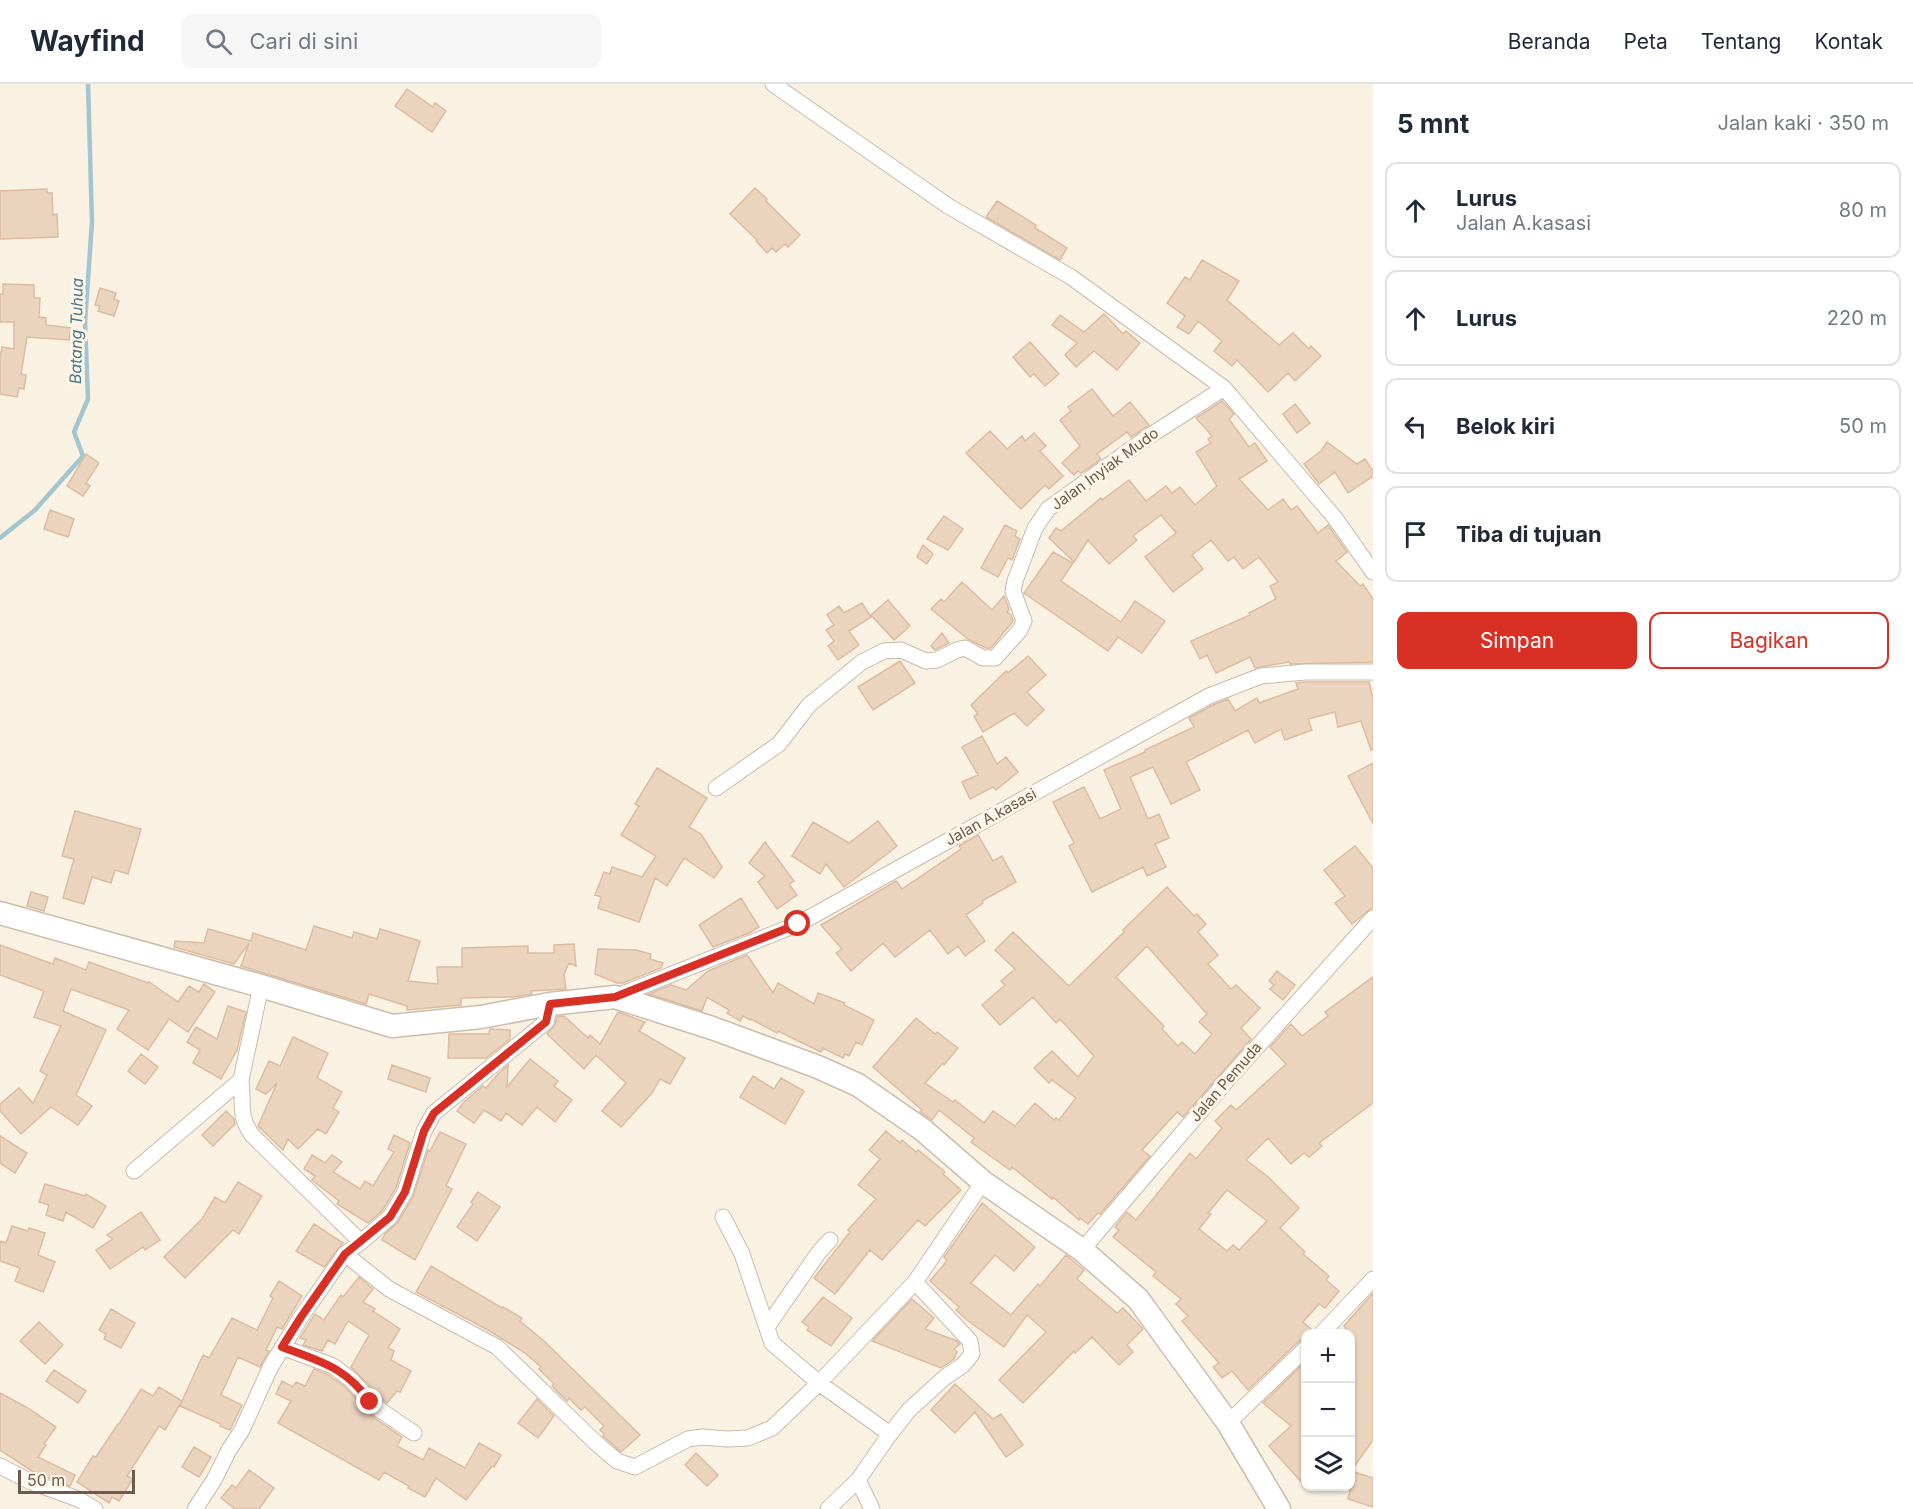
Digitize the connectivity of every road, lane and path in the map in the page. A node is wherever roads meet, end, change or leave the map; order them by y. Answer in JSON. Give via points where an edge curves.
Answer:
{"nodes":[{"id":1,"x":773,"y":84,"type":"edge"},
{"id":2,"x":1224,"y":388,"type":"junction"},
{"id":3,"x":1373,"y":572,"type":"edge"},
{"id":4,"x":1373,"y":672,"type":"edge"},
{"id":5,"x":716,"y":788,"type":"dead end"},
{"id":6,"x":0,"y":913,"type":"edge"},
{"id":7,"x":1373,"y":918,"type":"edge"},
{"id":8,"x":261,"y":986,"type":"junction"},
{"id":9,"x":615,"y":997,"type":"junction"},
{"id":10,"x":550,"y":1004,"type":"junction"},
{"id":11,"x":241,"y":1080,"type":"junction"},
{"id":12,"x":134,"y":1171,"type":"dead end"},
{"id":13,"x":983,"y":1182,"type":"junction"},
{"id":14,"x":723,"y":1216,"type":"dead end"},
{"id":15,"x":830,"y":1240,"type":"dead end"},
{"id":16,"x":361,"y":1242,"type":"junction"},
{"id":17,"x":1082,"y":1250,"type":"junction"},
{"id":18,"x":345,"y":1254,"type":"junction"},
{"id":19,"x":1373,"y":1279,"type":"edge"},
{"id":20,"x":915,"y":1282,"type":"junction"},
{"id":21,"x":767,"y":1327,"type":"junction"},
{"id":22,"x":1326,"y":1329,"type":"edge"},
{"id":23,"x":282,"y":1347,"type":"junction"},
{"id":24,"x":1301,"y":1352,"type":"edge"},
{"id":25,"x":819,"y":1383,"type":"junction"},
{"id":26,"x":1228,"y":1423,"type":"junction"},
{"id":27,"x":414,"y":1433,"type":"dead end"},
{"id":28,"x":890,"y":1434,"type":"junction"},
{"id":29,"x":0,"y":1467,"type":"edge"},
{"id":30,"x":851,"y":1487,"type":"junction"},
{"id":31,"x":95,"y":1509,"type":"edge"},
{"id":32,"x":195,"y":1509,"type":"edge"},
{"id":33,"x":828,"y":1509,"type":"edge"},
{"id":34,"x":872,"y":1509,"type":"edge"},
{"id":35,"x":1279,"y":1509,"type":"edge"}],
"edges":[{"from":1,"to":2,"type":"street","via":[[948,206],[1071,278]]},
{"from":2,"to":3,"type":"street","via":[[1335,518]]},
{"from":2,"to":5,"type":"street","name":"Jalan Inyiak Mudo","via":[[1048,509],[1035,528],[1015,580],[1013,591],[1024,621],[995,658],[983,658],[965,648],[926,661],[901,650],[884,651],[862,662],[809,705],[778,744]]},
{"from":4,"to":9,"type":"street","name":"Jalan A.kasasi","via":[[1261,676],[1209,696],[798,924]]},
{"from":6,"to":8,"type":"main road"},
{"from":7,"to":17,"type":"street","name":"Jalan Pemuda"},
{"from":8,"to":10,"type":"main road","via":[[392,1026],[481,1017]]},
{"from":8,"to":11,"type":"street"},
{"from":9,"to":10,"type":"main road"},
{"from":9,"to":13,"type":"main road","via":[[818,1066],[858,1085],[923,1130]]},
{"from":10,"to":16,"type":"street","via":[[546,1022],[434,1113],[424,1131],[405,1192],[390,1217]]},
{"from":11,"to":12,"type":"street"},
{"from":11,"to":16,"type":"street","via":[[242,1117],[252,1136]]},
{"from":13,"to":17,"type":"main road"},
{"from":13,"to":20,"type":"street"},
{"from":14,"to":21,"type":"street","via":[[742,1254]]},
{"from":15,"to":21,"type":"street"},
{"from":16,"to":18,"type":"street"},
{"from":17,"to":26,"type":"main road","via":[[1138,1299]]},
{"from":18,"to":23,"type":"street"},
{"from":18,"to":25,"type":"street","via":[[389,1289],[497,1347],[617,1461],[635,1467],[688,1439],[748,1438],[776,1424]]},
{"from":19,"to":22,"type":"street"},
{"from":20,"to":25,"type":"street"},
{"from":20,"to":28,"type":"street","via":[[970,1341],[972,1354],[922,1397]]},
{"from":21,"to":25,"type":"street","via":[[772,1343]]},
{"from":23,"to":27,"type":"street","via":[[333,1366],[370,1402]]},
{"from":23,"to":32,"type":"street","via":[[242,1430]]},
{"from":24,"to":26,"type":"street"},
{"from":25,"to":28,"type":"street"},
{"from":26,"to":35,"type":"main road"},
{"from":28,"to":30,"type":"street"},
{"from":29,"to":31,"type":"street"},
{"from":30,"to":33,"type":"street"},
{"from":30,"to":34,"type":"street"}]}
